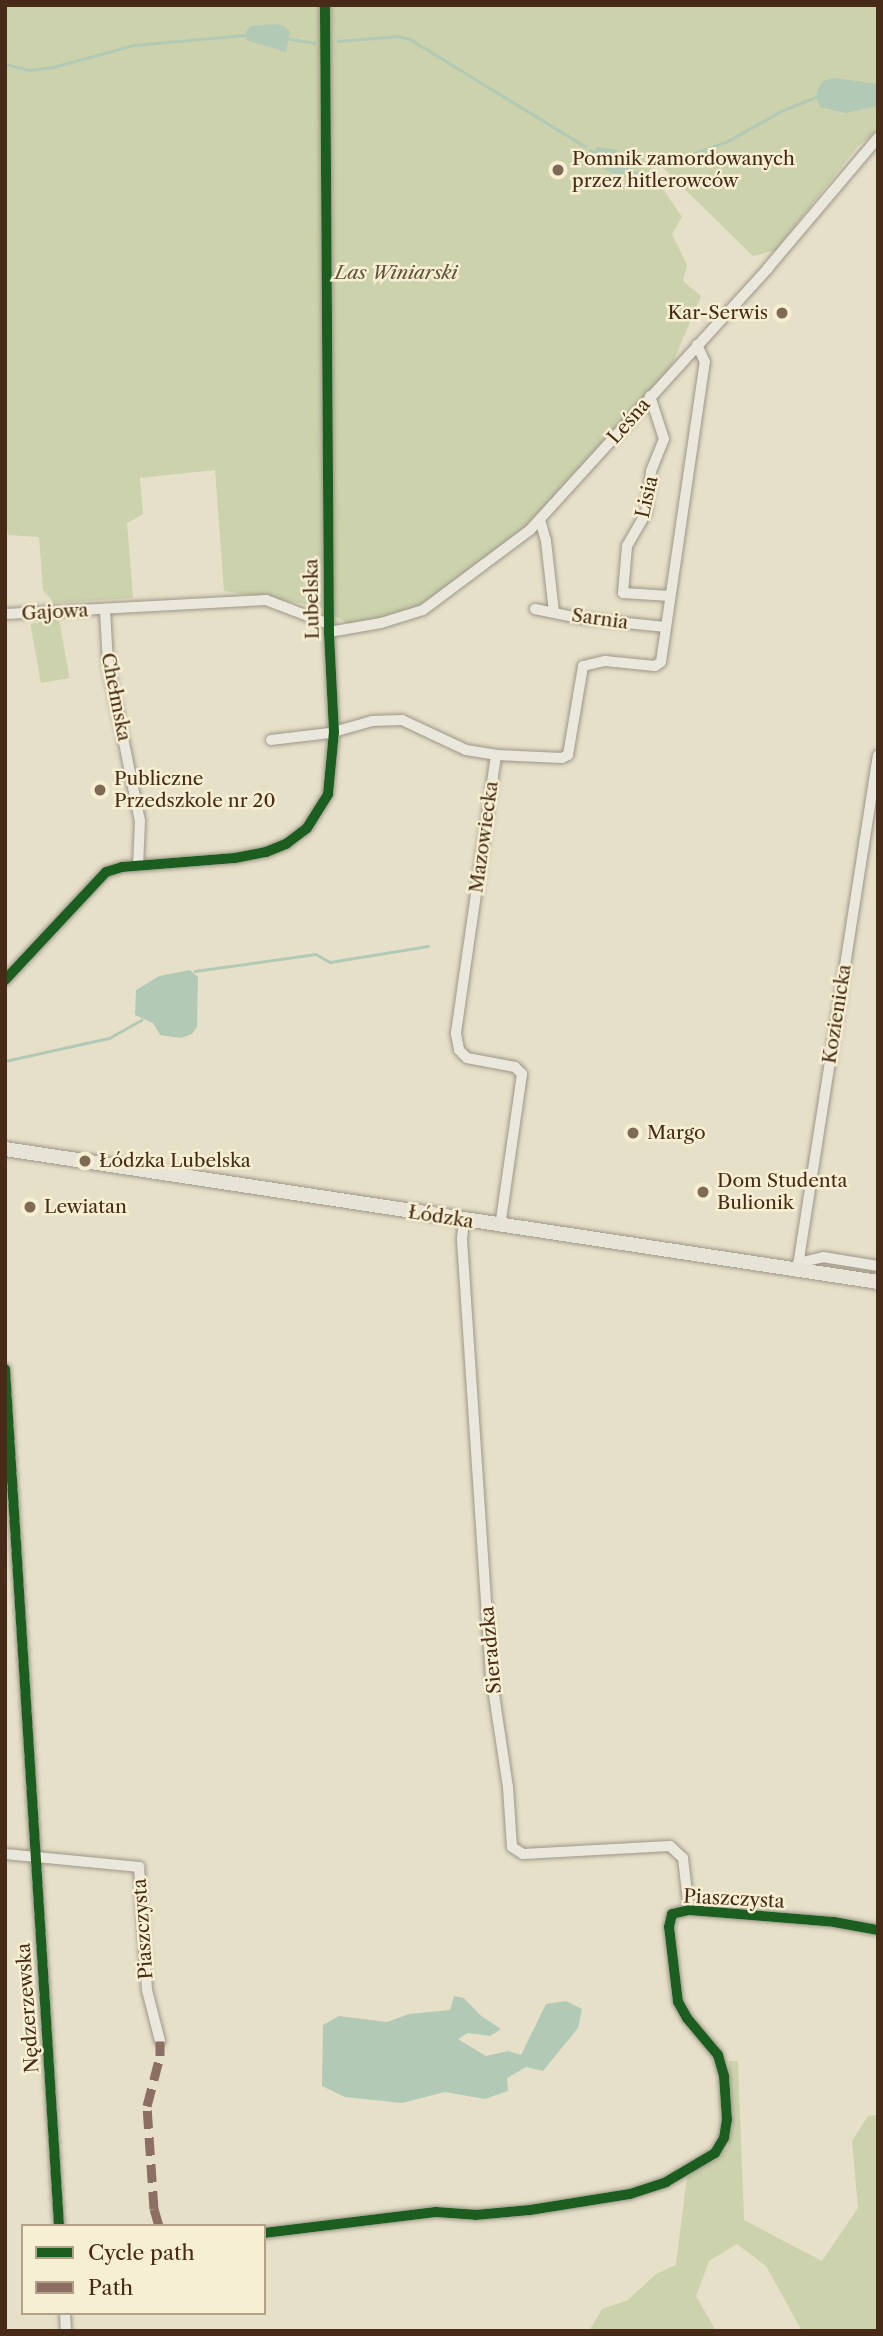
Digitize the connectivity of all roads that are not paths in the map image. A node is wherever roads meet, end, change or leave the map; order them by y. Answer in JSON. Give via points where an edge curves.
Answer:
{"nodes":[{"id":1,"x":325,"y":5,"type":"edge"},
{"id":2,"x":878,"y":138,"type":"edge"},
{"id":3,"x":697,"y":345,"type":"junction"},
{"id":4,"x":650,"y":396,"type":"junction"},
{"id":5,"x":540,"y":520,"type":"junction"},
{"id":6,"x":670,"y":596,"type":"junction"},
{"id":7,"x":535,"y":609,"type":"dead end"},
{"id":8,"x":105,"y":610,"type":"junction"},
{"id":9,"x":554,"y":611,"type":"junction"},
{"id":10,"x":5,"y":614,"type":"edge"},
{"id":11,"x":666,"y":627,"type":"junction"},
{"id":12,"x":329,"y":628,"type":"junction"},
{"id":13,"x":334,"y":732,"type":"junction"},
{"id":14,"x":271,"y":740,"type":"dead end"},
{"id":15,"x":496,"y":755,"type":"junction"},
{"id":16,"x":878,"y":755,"type":"edge"},
{"id":17,"x":138,"y":866,"type":"junction"},
{"id":18,"x":5,"y":980,"type":"edge"},
{"id":19,"x":5,"y":1149,"type":"edge"},
{"id":20,"x":464,"y":1220,"type":"junction"},
{"id":21,"x":500,"y":1226,"type":"junction"},
{"id":22,"x":878,"y":1266,"type":"edge"},
{"id":23,"x":797,"y":1267,"type":"junction"},
{"id":24,"x":878,"y":1282,"type":"edge"},
{"id":25,"x":5,"y":1370,"type":"edge"},
{"id":26,"x":5,"y":1854,"type":"edge"},
{"id":27,"x":36,"y":1857,"type":"junction"},
{"id":28,"x":689,"y":1910,"type":"junction"},
{"id":29,"x":878,"y":1930,"type":"edge"},
{"id":30,"x":160,"y":2041,"type":"dead end"},
{"id":31,"x":59,"y":2224,"type":"edge"},
{"id":32,"x":266,"y":2233,"type":"edge"}],
"edges":[{"from":1,"to":12,"type":"street","name":"Lubelska"},
{"from":2,"to":3,"type":"street","name":"Leśna"},
{"from":3,"to":4,"type":"street","name":"Leśna"},
{"from":3,"to":6,"type":"street","name":"Mazowiecka","via":[[705,362]]},
{"from":4,"to":5,"type":"street","name":"Leśna"},
{"from":4,"to":6,"type":"street","name":"Lisia","via":[[664,439],[652,472],[646,513],[627,546],[623,593]]},
{"from":5,"to":9,"type":"street"},
{"from":5,"to":12,"type":"street","name":"Leśna","via":[[423,610],[382,623]]},
{"from":6,"to":11,"type":"street","name":"Mazowiecka"},
{"from":7,"to":9,"type":"street","name":"Sarnia"},
{"from":8,"to":10,"type":"street","name":"Gajowa"},
{"from":8,"to":12,"type":"street","name":"Lubelska","via":[[266,600]]},
{"from":8,"to":17,"type":"street","name":"Chełmska","via":[[108,664],[140,821]]},
{"from":9,"to":11,"type":"street","name":"Sarnia"},
{"from":11,"to":15,"type":"street","name":"Mazowiecka","via":[[658,666],[605,661],[583,666],[568,755]]},
{"from":12,"to":13,"type":"street","name":"Lubelska"},
{"from":13,"to":14,"type":"street"},
{"from":13,"to":15,"type":"street","via":[[372,721],[402,720],[456,746]]},
{"from":13,"to":17,"type":"street","name":"Lubelska","via":[[328,794],[311,823],[292,840],[249,856]]},
{"from":15,"to":21,"type":"street","name":"Mazowiecka","via":[[456,1040],[467,1058],[515,1067],[522,1074]]},
{"from":16,"to":23,"type":"street","name":"Kozienicka"},
{"from":17,"to":18,"type":"street","name":"Lubelska","via":[[106,872]]},
{"from":19,"to":20,"type":"main road","name":"Łódzka"},
{"from":20,"to":21,"type":"main road","name":"Łódzka"},
{"from":20,"to":28,"type":"street","name":"Sieradzka","via":[[491,1675],[509,1787],[512,1846],[523,1854],[670,1846],[683,1858]]},
{"from":21,"to":23,"type":"main road","name":"Łódzka"},
{"from":22,"to":23,"type":"street","via":[[823,1257]]},
{"from":23,"to":24,"type":"main road","name":"Łódzka"},
{"from":25,"to":27,"type":"street","name":"Nędzerzewska"},
{"from":26,"to":27,"type":"street","name":"Piaszczysta"},
{"from":27,"to":30,"type":"street","name":"Piaszczysta","via":[[139,1867],[146,1978]]},
{"from":27,"to":31,"type":"street","name":"Nędzerzewska"},
{"from":28,"to":29,"type":"street","name":"Piaszczysta"},
{"from":28,"to":32,"type":"street","name":"Piaszczysta","via":[[677,1911],[670,1919],[674,1983],[682,2010],[722,2065],[727,2120],[721,2146],[708,2159],[654,2187],[523,2211],[436,2212]]}]}
